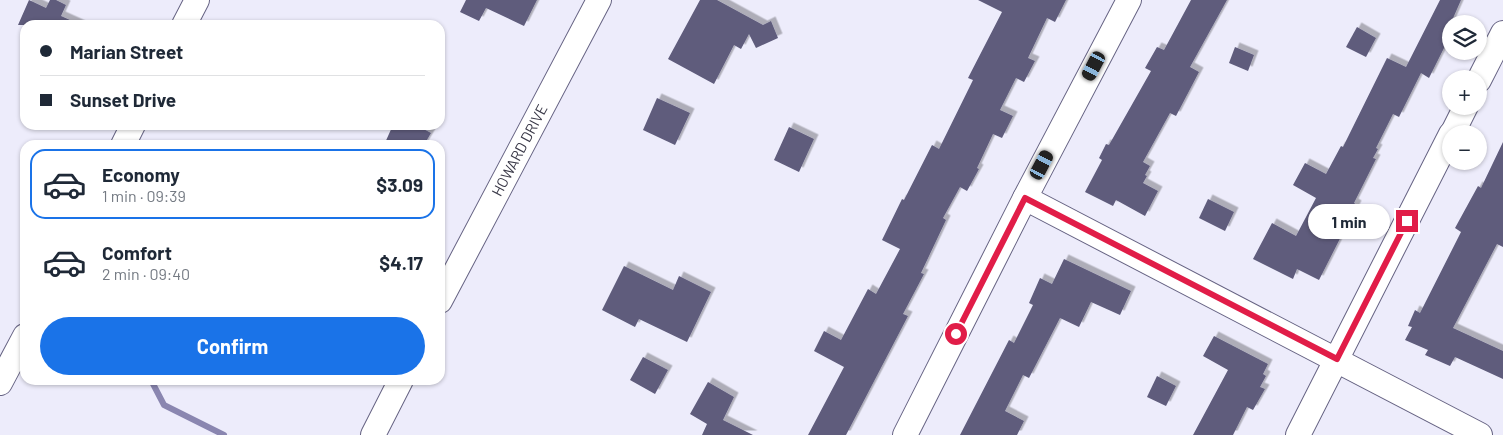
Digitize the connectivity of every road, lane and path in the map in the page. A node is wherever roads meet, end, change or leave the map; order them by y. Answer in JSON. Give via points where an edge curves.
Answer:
{"nodes":[{"id":1,"x":196,"y":0,"type":"edge"},
{"id":2,"x":599,"y":0,"type":"edge"},
{"id":3,"x":1128,"y":0,"type":"edge"},
{"id":4,"x":186,"y":20,"type":"edge"},
{"id":5,"x":1503,"y":33,"type":"edge"},
{"id":6,"x":1484,"y":70,"type":"edge"},
{"id":7,"x":1442,"y":152,"type":"edge"},
{"id":8,"x":1025,"y":198,"type":"junction"},
{"id":9,"x":445,"y":292,"type":"edge"},
{"id":10,"x":20,"y":345,"type":"edge"},
{"id":11,"x":1337,"y":359,"type":"junction"},
{"id":12,"x":0,"y":383,"type":"edge"},
{"id":13,"x":398,"y":385,"type":"edge"},
{"id":14,"x":373,"y":435,"type":"edge"},
{"id":15,"x":904,"y":435,"type":"edge"},
{"id":16,"x":1298,"y":435,"type":"edge"},
{"id":17,"x":1480,"y":435,"type":"edge"}],
"edges":[{"from":1,"to":4,"type":"street"},
{"from":2,"to":9,"type":"street","name":"HOWARD DRIVE"},
{"from":3,"to":8,"type":"street"},
{"from":5,"to":6,"type":"street"},
{"from":7,"to":11,"type":"street"},
{"from":8,"to":11,"type":"street"},
{"from":8,"to":15,"type":"street"},
{"from":10,"to":12,"type":"street"},
{"from":11,"to":16,"type":"street"},
{"from":11,"to":17,"type":"street"},
{"from":13,"to":14,"type":"street"}]}
